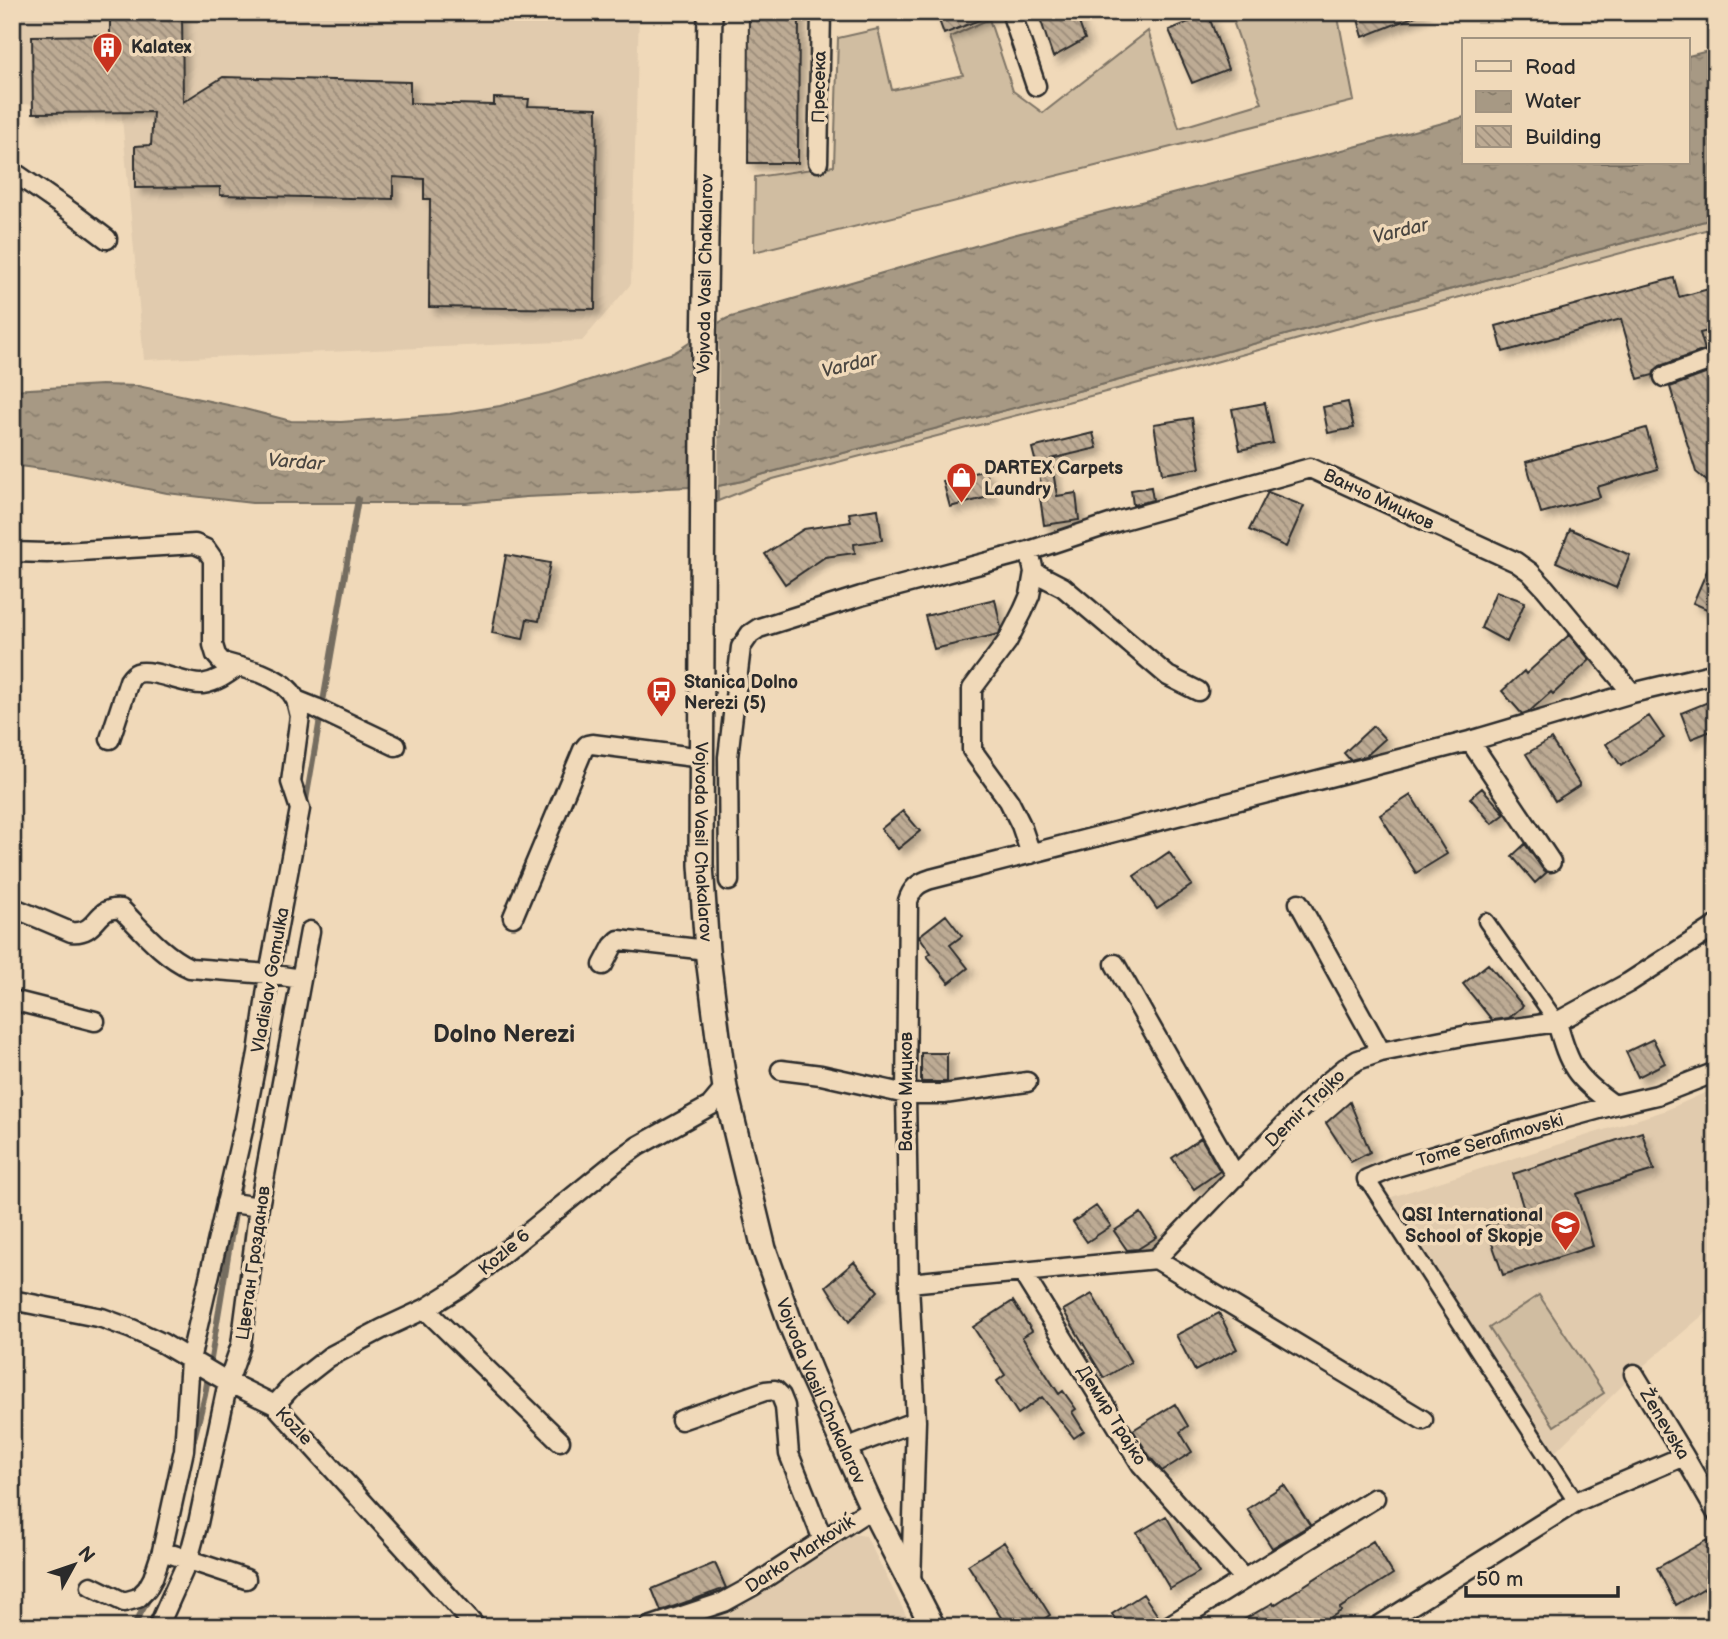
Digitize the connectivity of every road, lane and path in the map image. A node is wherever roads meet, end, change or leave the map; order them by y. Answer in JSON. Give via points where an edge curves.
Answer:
{"nodes":[{"id":1,"x":710,"y":12,"type":"edge"},
{"id":2,"x":821,"y":12,"type":"edge"},
{"id":3,"x":1011,"y":12,"type":"edge"},
{"id":4,"x":1036,"y":86,"type":"dead end"},
{"id":5,"x":818,"y":162,"type":"dead end"},
{"id":6,"x":12,"y":171,"type":"edge"},
{"id":7,"x":107,"y":239,"type":"dead end"},
{"id":8,"x":1716,"y":358,"type":"edge"},
{"id":9,"x":1664,"y":377,"type":"dead end"},
{"id":10,"x":1029,"y":551,"type":"junction"},
{"id":11,"x":12,"y":552,"type":"edge"},
{"id":12,"x":1034,"y":572,"type":"junction"},
{"id":13,"x":237,"y":667,"type":"junction"},
{"id":14,"x":1716,"y":673,"type":"edge"},
{"id":15,"x":1198,"y":691,"type":"dead end"},
{"id":16,"x":1632,"y":693,"type":"junction"},
{"id":17,"x":296,"y":700,"type":"junction"},
{"id":18,"x":110,"y":739,"type":"dead end"},
{"id":19,"x":1470,"y":741,"type":"junction"},
{"id":20,"x":396,"y":746,"type":"dead end"},
{"id":21,"x":702,"y":758,"type":"junction"},
{"id":22,"x":1031,"y":854,"type":"junction"},
{"id":23,"x":1551,"y":862,"type":"dead end"},
{"id":24,"x":729,"y":881,"type":"dead end"},
{"id":25,"x":1298,"y":903,"type":"dead end"},
{"id":26,"x":12,"y":907,"type":"edge"},
{"id":27,"x":513,"y":917,"type":"dead end"},
{"id":28,"x":1486,"y":921,"type":"dead end"},
{"id":29,"x":1716,"y":926,"type":"edge"},
{"id":30,"x":310,"y":931,"type":"dead end"},
{"id":31,"x":706,"y":950,"type":"junction"},
{"id":32,"x":1115,"y":964,"type":"dead end"},
{"id":33,"x":603,"y":965,"type":"dead end"},
{"id":34,"x":269,"y":974,"type":"junction"},
{"id":35,"x":301,"y":979,"type":"junction"},
{"id":36,"x":12,"y":1000,"type":"edge"},
{"id":37,"x":95,"y":1021,"type":"dead end"},
{"id":38,"x":1557,"y":1022,"type":"junction"},
{"id":39,"x":1381,"y":1052,"type":"junction"},
{"id":40,"x":781,"y":1070,"type":"dead end"},
{"id":41,"x":1716,"y":1072,"type":"edge"},
{"id":42,"x":1027,"y":1082,"type":"dead end"},
{"id":43,"x":725,"y":1088,"type":"junction"},
{"id":44,"x":905,"y":1094,"type":"junction"},
{"id":45,"x":1614,"y":1105,"type":"junction"},
{"id":46,"x":1236,"y":1177,"type":"junction"},
{"id":47,"x":1367,"y":1179,"type":"joint"},
{"id":48,"x":226,"y":1202,"type":"junction"},
{"id":49,"x":259,"y":1207,"type":"junction"},
{"id":50,"x":1156,"y":1259,"type":"junction"},
{"id":51,"x":1022,"y":1272,"type":"junction"},
{"id":52,"x":909,"y":1283,"type":"junction"},
{"id":53,"x":12,"y":1300,"type":"edge"},
{"id":54,"x":425,"y":1309,"type":"junction"},
{"id":55,"x":190,"y":1360,"type":"junction"},
{"id":56,"x":1634,"y":1374,"type":"dead end"},
{"id":57,"x":228,"y":1382,"type":"junction"},
{"id":58,"x":275,"y":1405,"type":"junction"},
{"id":59,"x":681,"y":1420,"type":"dead end"},
{"id":60,"x":1423,"y":1420,"type":"dead end"},
{"id":61,"x":916,"y":1421,"type":"junction"},
{"id":62,"x":560,"y":1441,"type":"dead end"},
{"id":63,"x":846,"y":1448,"type":"junction"},
{"id":64,"x":1684,"y":1456,"type":"junction"},
{"id":65,"x":1375,"y":1498,"type":"dead end"},
{"id":66,"x":1576,"y":1502,"type":"junction"},
{"id":67,"x":872,"y":1508,"type":"junction"},
{"id":68,"x":1716,"y":1511,"type":"edge"},
{"id":69,"x":823,"y":1540,"type":"junction"},
{"id":70,"x":162,"y":1551,"type":"junction"},
{"id":71,"x":188,"y":1560,"type":"junction"},
{"id":72,"x":246,"y":1579,"type":"dead end"},
{"id":73,"x":1244,"y":1579,"type":"junction"},
{"id":74,"x":911,"y":1584,"type":"junction"},
{"id":75,"x":91,"y":1586,"type":"dead end"},
{"id":76,"x":158,"y":1627,"type":"edge"},
{"id":77,"x":476,"y":1627,"type":"edge"},
{"id":78,"x":649,"y":1627,"type":"edge"},
{"id":79,"x":933,"y":1627,"type":"edge"},
{"id":80,"x":1167,"y":1627,"type":"edge"},
{"id":81,"x":1377,"y":1627,"type":"edge"}],
"edges":[{"from":1,"to":21,"type":"street","name":"Vojvoda Vasil Chakalarov"},
{"from":2,"to":5,"type":"street","name":"Пресека"},
{"from":3,"to":4,"type":"street"},
{"from":6,"to":7,"type":"street"},
{"from":8,"to":9,"type":"street"},
{"from":10,"to":12,"type":"street"},
{"from":10,"to":16,"type":"street","name":"Ванчо Мицков","via":[[1310,468],[1516,562],[1545,588]]},
{"from":10,"to":24,"type":"street","name":"Ванчо Мицков","via":[[861,596],[750,634],[741,647],[728,757]]},
{"from":11,"to":13,"type":"street","via":[[201,546],[213,559],[212,645],[222,662]]},
{"from":12,"to":15,"type":"street","via":[[1063,587],[1168,676]]},
{"from":12,"to":22,"type":"street","via":[[1030,594],[1007,642],[972,689],[972,750],[1009,801]]},
{"from":13,"to":17,"type":"street","via":[[284,685]]},
{"from":13,"to":18,"type":"street","via":[[222,678],[201,684],[135,674]]},
{"from":14,"to":16,"type":"street","name":"Ванчо Мицков"},
{"from":16,"to":19,"type":"street","name":"Ванчо Мицков"},
{"from":17,"to":20,"type":"street"},
{"from":17,"to":34,"type":"street","name":"Vladislav Gomulka","via":[[300,716],[291,782],[300,809]]},
{"from":19,"to":22,"type":"street","name":"Ванчо Мицков"},
{"from":19,"to":23,"type":"street"},
{"from":21,"to":27,"type":"street","via":[[587,744]]},
{"from":21,"to":31,"type":"street","name":"Vojvoda Vasil Chakalarov"},
{"from":22,"to":44,"type":"street","name":"Ванчо Мицков","via":[[930,879],[910,893]]},
{"from":25,"to":39,"type":"street"},
{"from":26,"to":34,"type":"street","via":[[80,933],[89,930],[105,911],[121,909],[169,956],[190,968]]},
{"from":28,"to":38,"type":"street"},
{"from":29,"to":38,"type":"street","name":"Demir Trajko"},
{"from":30,"to":35,"type":"street","name":"Цветан Грозданов"},
{"from":31,"to":33,"type":"street","via":[[619,940]]},
{"from":31,"to":43,"type":"street","name":"Vojvoda Vasil Chakalarov"},
{"from":32,"to":46,"type":"street"},
{"from":34,"to":35,"type":"street"},
{"from":34,"to":48,"type":"street","name":"Vladislav Gomulka"},
{"from":35,"to":49,"type":"street","name":"Цветан Грозданов"},
{"from":36,"to":37,"type":"street"},
{"from":38,"to":39,"type":"street","name":"Demir Trajko"},
{"from":38,"to":45,"type":"street","via":[[1572,1066]]},
{"from":39,"to":46,"type":"street","name":"Demir Trajko","via":[[1358,1059],[1336,1075]]},
{"from":40,"to":44,"type":"street"},
{"from":41,"to":45,"type":"street","name":"Tome Serafimovski","via":[[1657,1095]]},
{"from":42,"to":44,"type":"street","via":[[944,1094]]},
{"from":43,"to":54,"type":"street","name":"Kozle 6","via":[[710,1106],[638,1146],[479,1273]]},
{"from":43,"to":63,"type":"street","name":"Vojvoda Vasil Chakalarov","via":[[764,1249],[812,1376]]},
{"from":44,"to":52,"type":"street","name":"Ванчо Мицков"},
{"from":45,"to":47,"type":"street","name":"Tome Serafimovski"},
{"from":46,"to":50,"type":"street","name":"Demir Trajko"},
{"from":47,"to":66,"type":"street"},
{"from":48,"to":49,"type":"street"},
{"from":48,"to":55,"type":"street","name":"Vladislav Gomulka"},
{"from":49,"to":57,"type":"street","name":"Цветан Грозданов","via":[[241,1345]]},
{"from":50,"to":51,"type":"street"},
{"from":50,"to":60,"type":"street"},
{"from":51,"to":52,"type":"street"},
{"from":51,"to":73,"type":"street","name":"Демир Трајко","via":[[1141,1464]]},
{"from":52,"to":61,"type":"street","name":"Ванчо Мицков"},
{"from":53,"to":55,"type":"street","name":"Kozle","via":[[102,1318]]},
{"from":54,"to":58,"type":"street","name":"Kozle 6","via":[[329,1357]]},
{"from":54,"to":62,"type":"street"},
{"from":55,"to":57,"type":"street","name":"Kozle"},
{"from":55,"to":70,"type":"street","name":"Vladislav Gomulka","via":[[184,1450]]},
{"from":56,"to":64,"type":"street","name":"Ženevska"},
{"from":57,"to":58,"type":"street","name":"Kozle"},
{"from":57,"to":71,"type":"street","name":"Цветан Грозданов"},
{"from":58,"to":77,"type":"street","name":"Kozle"},
{"from":59,"to":69,"type":"street","via":[[775,1390],[785,1406],[789,1454]]},
{"from":61,"to":63,"type":"street"},
{"from":61,"to":74,"type":"street","name":"Ванчо Мицков"},
{"from":63,"to":67,"type":"street","name":"Vojvoda Vasil Chakalarov"},
{"from":64,"to":66,"type":"street"},
{"from":64,"to":68,"type":"street","name":"Ženevska"},
{"from":65,"to":73,"type":"street"},
{"from":66,"to":81,"type":"street"},
{"from":67,"to":69,"type":"street","name":"Darko Markoviḱ"},
{"from":67,"to":74,"type":"street","name":"Vojvoda Vasil Chakalarov"},
{"from":69,"to":78,"type":"street","name":"Darko Markoviḱ","via":[[724,1602]]},
{"from":70,"to":71,"type":"street"},
{"from":70,"to":75,"type":"street","name":"Vladislav Gomulka","via":[[153,1578],[138,1598],[124,1602]]},
{"from":71,"to":72,"type":"street"},
{"from":71,"to":76,"type":"street","name":"Цветан Грозданов"},
{"from":73,"to":80,"type":"street"},
{"from":74,"to":79,"type":"street","name":"Vojvoda Vasil Chakalarov"}]}
